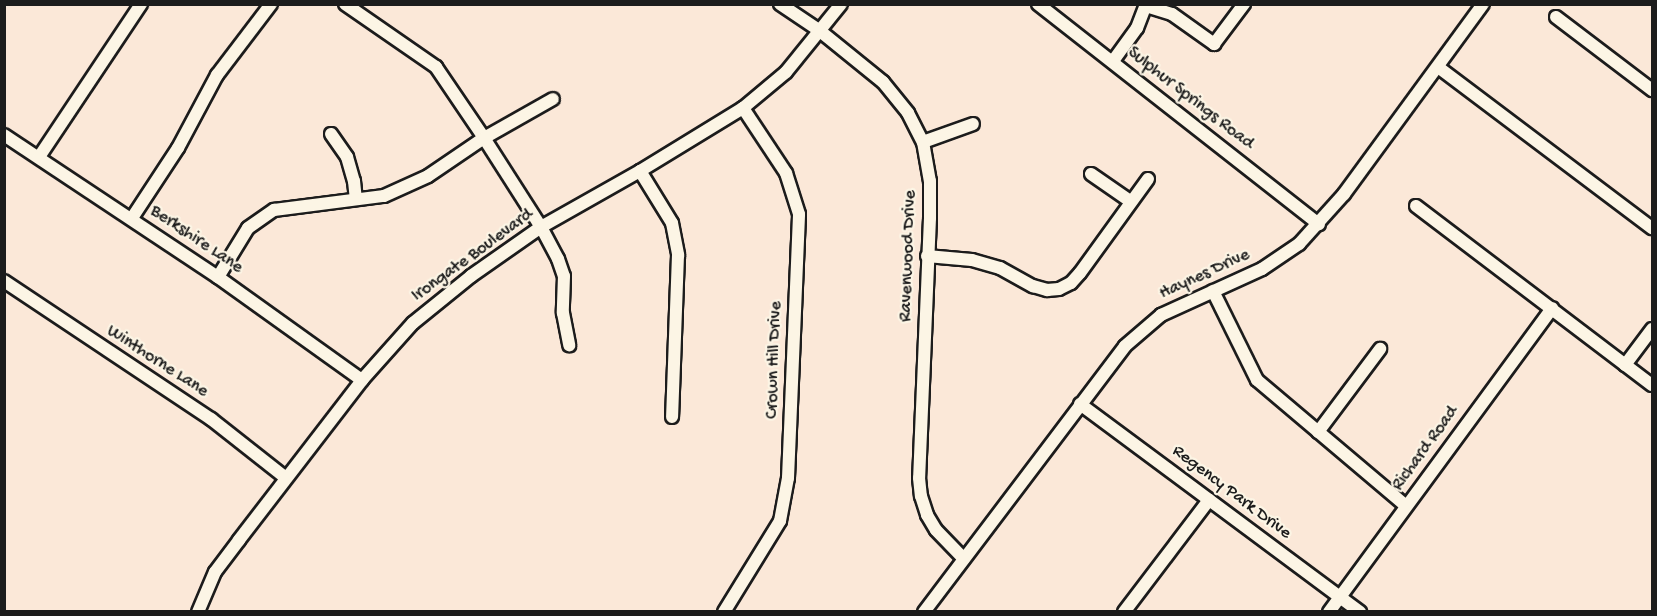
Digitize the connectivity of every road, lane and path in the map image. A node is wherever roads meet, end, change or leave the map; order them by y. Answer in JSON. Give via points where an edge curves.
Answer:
{"nodes":[{"id":1,"x":141,"y":4,"type":"edge"},
{"id":2,"x":271,"y":4,"type":"edge"},
{"id":3,"x":345,"y":4,"type":"edge"},
{"id":4,"x":780,"y":4,"type":"edge"},
{"id":5,"x":841,"y":4,"type":"edge"},
{"id":6,"x":1038,"y":4,"type":"edge"},
{"id":7,"x":1244,"y":4,"type":"edge"},
{"id":8,"x":1483,"y":4,"type":"edge"},
{"id":9,"x":1146,"y":5,"type":"edge"},
{"id":10,"x":1556,"y":17,"type":"dead end"},
{"id":11,"x":820,"y":31,"type":"junction"},
{"id":12,"x":1113,"y":61,"type":"junction"},
{"id":13,"x":1438,"y":67,"type":"junction"},
{"id":14,"x":1653,"y":90,"type":"edge"},
{"id":15,"x":553,"y":99,"type":"dead end"},
{"id":16,"x":743,"y":108,"type":"junction"},
{"id":17,"x":973,"y":124,"type":"dead end"},
{"id":18,"x":331,"y":134,"type":"dead end"},
{"id":19,"x":4,"y":135,"type":"edge"},
{"id":20,"x":484,"y":138,"type":"junction"},
{"id":21,"x":923,"y":142,"type":"junction"},
{"id":22,"x":39,"y":157,"type":"junction"},
{"id":23,"x":640,"y":171,"type":"junction"},
{"id":24,"x":1091,"y":174,"type":"dead end"},
{"id":25,"x":1148,"y":179,"type":"dead end"},
{"id":26,"x":356,"y":199,"type":"junction"},
{"id":27,"x":1130,"y":201,"type":"junction"},
{"id":28,"x":1416,"y":206,"type":"dead end"},
{"id":29,"x":132,"y":218,"type":"junction"},
{"id":30,"x":1319,"y":224,"type":"junction"},
{"id":31,"x":541,"y":227,"type":"junction"},
{"id":32,"x":1653,"y":228,"type":"edge"},
{"id":33,"x":927,"y":256,"type":"junction"},
{"id":34,"x":218,"y":277,"type":"junction"},
{"id":35,"x":4,"y":281,"type":"edge"},
{"id":36,"x":1213,"y":291,"type":"junction"},
{"id":37,"x":1552,"y":308,"type":"junction"},
{"id":38,"x":1653,"y":329,"type":"edge"},
{"id":39,"x":569,"y":345,"type":"dead end"},
{"id":40,"x":1380,"y":349,"type":"dead end"},
{"id":41,"x":1625,"y":364,"type":"junction"},
{"id":42,"x":363,"y":380,"type":"junction"},
{"id":43,"x":1653,"y":386,"type":"edge"},
{"id":44,"x":1080,"y":404,"type":"junction"},
{"id":45,"x":672,"y":417,"type":"dead end"},
{"id":46,"x":1318,"y":432,"type":"junction"},
{"id":47,"x":286,"y":478,"type":"junction"},
{"id":48,"x":1209,"y":500,"type":"junction"},
{"id":49,"x":1406,"y":506,"type":"junction"},
{"id":50,"x":964,"y":560,"type":"junction"},
{"id":51,"x":1340,"y":597,"type":"junction"},
{"id":52,"x":198,"y":612,"type":"edge"},
{"id":53,"x":724,"y":612,"type":"edge"},
{"id":54,"x":924,"y":612,"type":"edge"},
{"id":55,"x":1124,"y":612,"type":"edge"},
{"id":56,"x":1329,"y":612,"type":"edge"},
{"id":57,"x":1360,"y":612,"type":"edge"}],
"edges":[{"from":1,"to":22,"type":"street"},
{"from":2,"to":29,"type":"street","via":[[217,75],[178,148]]},
{"from":3,"to":20,"type":"street","via":[[436,67]]},
{"from":4,"to":11,"type":"street","name":"Ravenwood Drive"},
{"from":5,"to":11,"type":"street","name":"Irongate Boulevard"},
{"from":6,"to":12,"type":"street","name":"Sulphur Springs Road"},
{"from":7,"to":9,"type":"street","via":[[1214,44],[1172,14]]},
{"from":8,"to":13,"type":"street","name":"Haynes Drive"},
{"from":9,"to":12,"type":"street","via":[[1137,28]]},
{"from":10,"to":14,"type":"street"},
{"from":11,"to":16,"type":"street","name":"Irongate Boulevard","via":[[786,72]]},
{"from":11,"to":21,"type":"street","name":"Ravenwood Drive","via":[[883,82],[908,113]]},
{"from":12,"to":30,"type":"street","name":"Sulphur Springs Road"},
{"from":13,"to":30,"type":"street","name":"Haynes Drive"},
{"from":13,"to":32,"type":"street"},
{"from":15,"to":20,"type":"street"},
{"from":16,"to":23,"type":"street","name":"Irongate Boulevard"},
{"from":16,"to":53,"type":"street","name":"Crown Hill Drive","via":[[790,182],[799,214],[788,478],[780,521]]},
{"from":17,"to":21,"type":"street"},
{"from":18,"to":26,"type":"street","via":[[347,157]]},
{"from":19,"to":22,"type":"street","name":"Berkshire Lane"},
{"from":20,"to":26,"type":"street","via":[[428,176],[384,196]]},
{"from":20,"to":31,"type":"street"},
{"from":21,"to":33,"type":"street","name":"Ravenwood Drive","via":[[930,181]]},
{"from":22,"to":29,"type":"street","name":"Berkshire Lane"},
{"from":23,"to":31,"type":"street","name":"Irongate Boulevard"},
{"from":23,"to":45,"type":"street","via":[[672,223],[678,255]]},
{"from":24,"to":27,"type":"street"},
{"from":25,"to":27,"type":"street"},
{"from":26,"to":34,"type":"street","via":[[274,210],[248,228]]},
{"from":27,"to":33,"type":"street","via":[[1080,273],[1059,289],[1033,286],[1000,268],[972,260]]},
{"from":28,"to":37,"type":"street"},
{"from":29,"to":34,"type":"street","name":"Berkshire Lane"},
{"from":30,"to":36,"type":"street","name":"Haynes Drive","via":[[1299,244],[1262,269]]},
{"from":31,"to":39,"type":"street","via":[[564,276],[563,313]]},
{"from":31,"to":42,"type":"street","name":"Irongate Boulevard","via":[[413,323]]},
{"from":33,"to":50,"type":"street","name":"Ravenwood Drive","via":[[921,496],[936,530]]},
{"from":34,"to":42,"type":"street","name":"Berkshire Lane"},
{"from":35,"to":47,"type":"street","name":"Winthorne Lane","via":[[211,419]]},
{"from":36,"to":44,"type":"street","name":"Haynes Drive","via":[[1161,315],[1125,346]]},
{"from":36,"to":46,"type":"street","via":[[1257,380]]},
{"from":37,"to":41,"type":"street"},
{"from":37,"to":49,"type":"street","name":"Richard Road"},
{"from":38,"to":41,"type":"street"},
{"from":40,"to":46,"type":"street"},
{"from":41,"to":43,"type":"street"},
{"from":42,"to":47,"type":"street","name":"Irongate Boulevard"},
{"from":44,"to":48,"type":"street","name":"Regency Park Drive"},
{"from":44,"to":50,"type":"street","name":"Haynes Drive"},
{"from":46,"to":49,"type":"street"},
{"from":47,"to":52,"type":"street","name":"Irongate Boulevard","via":[[215,572]]},
{"from":48,"to":51,"type":"street","name":"Regency Park Drive"},
{"from":48,"to":55,"type":"street"},
{"from":49,"to":51,"type":"street","name":"Richard Road"},
{"from":50,"to":54,"type":"street","name":"Haynes Drive"},
{"from":51,"to":56,"type":"street","name":"Richard Road"},
{"from":51,"to":57,"type":"street","name":"Regency Park Drive"}]}
